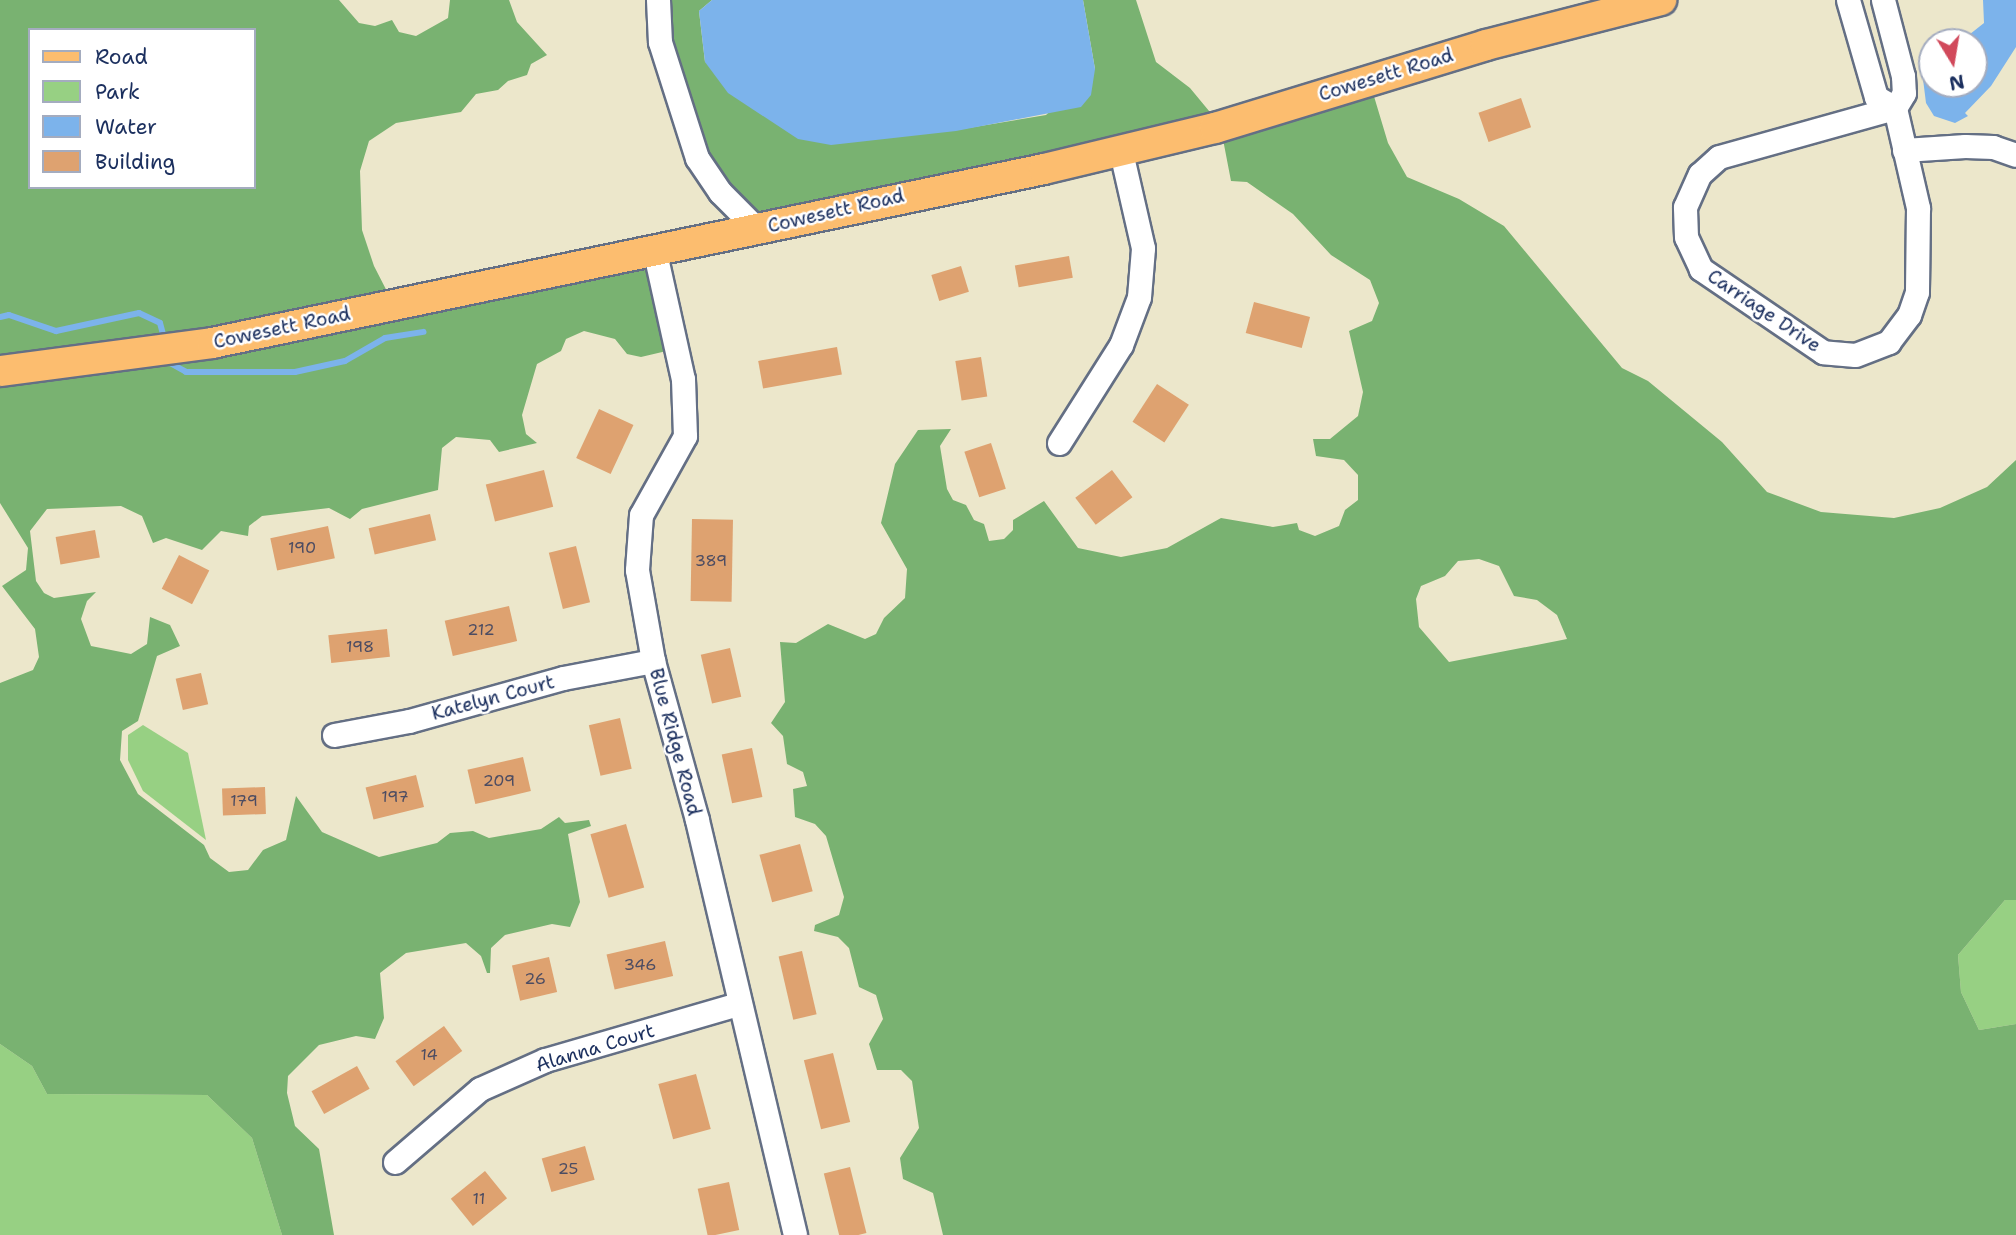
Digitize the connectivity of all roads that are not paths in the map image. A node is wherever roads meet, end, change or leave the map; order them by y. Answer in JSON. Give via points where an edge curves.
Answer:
{"nodes":[{"id":1,"x":658,"y":0,"type":"edge"},
{"id":2,"x":1661,"y":0,"type":"edge"},
{"id":3,"x":1849,"y":0,"type":"edge"},
{"id":4,"x":1883,"y":0,"type":"edge"},
{"id":5,"x":1895,"y":108,"type":"junction"},
{"id":6,"x":1904,"y":150,"type":"junction"},
{"id":7,"x":1121,"y":152,"type":"junction"},
{"id":8,"x":2016,"y":155,"type":"edge"},
{"id":9,"x":757,"y":229,"type":"junction"},
{"id":10,"x":655,"y":253,"type":"junction"},
{"id":11,"x":0,"y":371,"type":"edge"},
{"id":12,"x":1059,"y":443,"type":"dead end"},
{"id":13,"x":653,"y":661,"type":"junction"},
{"id":14,"x":334,"y":735,"type":"dead end"},
{"id":15,"x":738,"y":1004,"type":"junction"},
{"id":16,"x":395,"y":1162,"type":"dead end"},
{"id":17,"x":795,"y":1235,"type":"edge"}],
"edges":[{"from":1,"to":9,"type":"street","via":[[660,42],[697,158],[720,192]]},
{"from":2,"to":7,"type":"main road","name":"Cowesett Road","via":[[1486,45]]},
{"from":3,"to":5,"type":"street","via":[[1876,97]]},
{"from":4,"to":5,"type":"street","name":"Carriage Drive","via":[[1903,76],[1903,93]]},
{"from":5,"to":6,"type":"street","name":"Carriage Drive"},
{"from":5,"to":6,"type":"street","name":"Carriage Drive","via":[[1719,157],[1696,180],[1685,207],[1690,249],[1702,269],[1823,352],[1855,355],[1874,350],[1899,331],[1917,292],[1918,208]]},
{"from":6,"to":8,"type":"street","via":[[1993,147]]},
{"from":7,"to":9,"type":"main road","name":"Cowesett Road"},
{"from":7,"to":12,"type":"street","via":[[1143,248],[1139,297],[1121,345]]},
{"from":9,"to":10,"type":"main road","name":"Cowesett Road"},
{"from":10,"to":11,"type":"main road","name":"Cowesett Road","via":[[436,294],[212,344]]},
{"from":10,"to":13,"type":"street","name":"Blue Ridge Road","via":[[686,406],[685,436],[641,515],[637,570]]},
{"from":13,"to":14,"type":"street","name":"Katelyn Court","via":[[562,678],[408,721]]},
{"from":13,"to":15,"type":"street","name":"Blue Ridge Road","via":[[697,820]]},
{"from":15,"to":16,"type":"street","name":"Alanna Court","via":[[545,1060],[480,1089]]},
{"from":15,"to":17,"type":"street","name":"Blue Ridge Road"}]}
